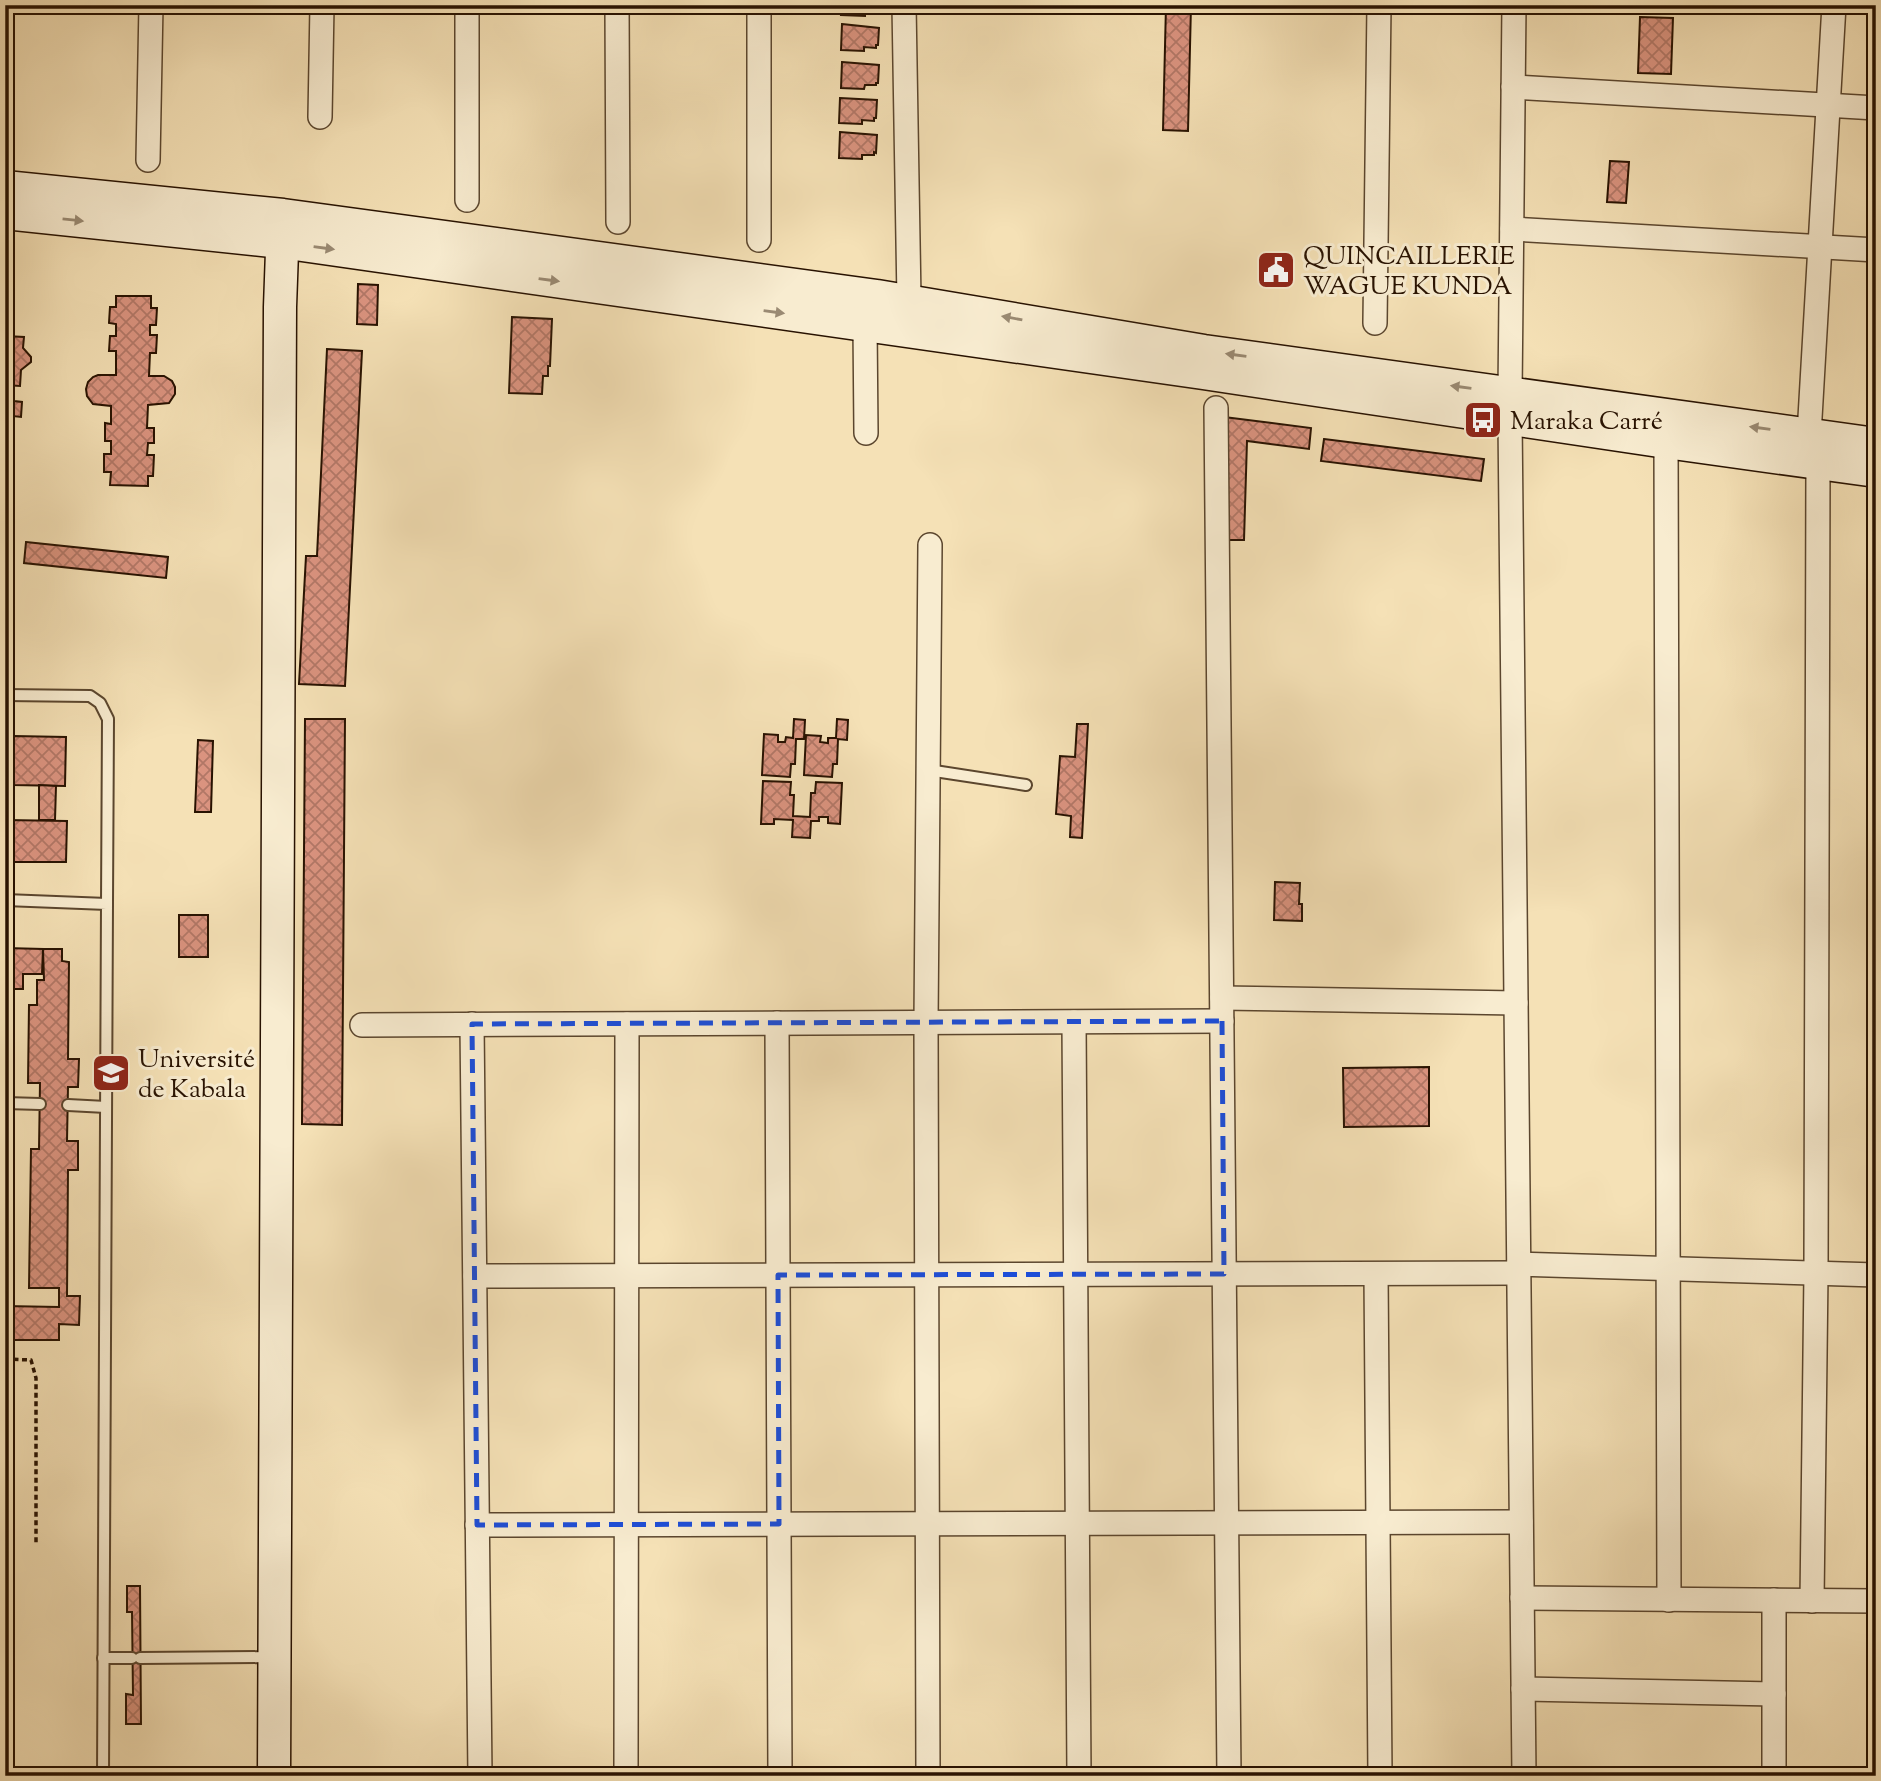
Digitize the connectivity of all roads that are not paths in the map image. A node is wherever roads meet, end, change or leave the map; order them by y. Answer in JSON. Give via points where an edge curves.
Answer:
{"nodes":[{"id":1,"x":151,"y":5,"type":"edge"},
{"id":2,"x":322,"y":5,"type":"edge"},
{"id":3,"x":467,"y":5,"type":"edge"},
{"id":4,"x":617,"y":5,"type":"edge"},
{"id":5,"x":759,"y":5,"type":"edge"},
{"id":6,"x":904,"y":5,"type":"edge"},
{"id":7,"x":1379,"y":5,"type":"edge"},
{"id":8,"x":1514,"y":5,"type":"edge"},
{"id":9,"x":1834,"y":5,"type":"edge"},
{"id":10,"x":1513,"y":87,"type":"junction"},
{"id":11,"x":1828,"y":105,"type":"junction"},
{"id":12,"x":1876,"y":108,"type":"edge"},
{"id":13,"x":320,"y":117,"type":"dead end"},
{"id":14,"x":148,"y":160,"type":"dead end"},
{"id":15,"x":5,"y":187,"type":"edge"},
{"id":16,"x":467,"y":200,"type":"dead end"},
{"id":17,"x":5,"y":214,"type":"edge"},
{"id":18,"x":618,"y":222,"type":"dead end"},
{"id":19,"x":282,"y":228,"type":"junction"},
{"id":20,"x":1512,"y":229,"type":"junction"},
{"id":21,"x":759,"y":240,"type":"dead end"},
{"id":22,"x":1820,"y":247,"type":"junction"},
{"id":23,"x":1876,"y":250,"type":"edge"},
{"id":24,"x":909,"y":300,"type":"junction"},
{"id":25,"x":1375,"y":323,"type":"dead end"},
{"id":26,"x":865,"y":325,"type":"junction"},
{"id":27,"x":1510,"y":406,"type":"junction"},
{"id":28,"x":1216,"y":408,"type":"dead end"},
{"id":29,"x":866,"y":433,"type":"dead end"},
{"id":30,"x":1666,"y":442,"type":"junction"},
{"id":31,"x":1876,"y":444,"type":"edge"},
{"id":32,"x":1813,"y":449,"type":"junction"},
{"id":33,"x":1876,"y":471,"type":"edge"},
{"id":34,"x":930,"y":545,"type":"dead end"},
{"id":35,"x":5,"y":695,"type":"edge"},
{"id":36,"x":928,"y":770,"type":"junction"},
{"id":37,"x":1026,"y":785,"type":"dead end"},
{"id":38,"x":5,"y":900,"type":"edge"},
{"id":39,"x":107,"y":904,"type":"junction"},
{"id":40,"x":1516,"y":1003,"type":"junction"},
{"id":41,"x":1222,"y":1010,"type":"junction"},
{"id":42,"x":1074,"y":1022,"type":"junction"},
{"id":43,"x":777,"y":1023,"type":"junction"},
{"id":44,"x":926,"y":1023,"type":"junction"},
{"id":45,"x":472,"y":1024,"type":"junction"},
{"id":46,"x":627,"y":1024,"type":"junction"},
{"id":47,"x":362,"y":1025,"type":"dead end"},
{"id":48,"x":5,"y":1102,"type":"edge"},
{"id":49,"x":40,"y":1104,"type":"dead end"},
{"id":50,"x":68,"y":1105,"type":"dead end"},
{"id":51,"x":106,"y":1107,"type":"junction"},
{"id":52,"x":1669,"y":1268,"type":"junction"},
{"id":53,"x":1519,"y":1269,"type":"junction"},
{"id":54,"x":1816,"y":1273,"type":"junction"},
{"id":55,"x":1224,"y":1274,"type":"junction"},
{"id":56,"x":1376,"y":1274,"type":"junction"},
{"id":57,"x":778,"y":1275,"type":"junction"},
{"id":58,"x":927,"y":1275,"type":"junction"},
{"id":59,"x":1076,"y":1275,"type":"junction"},
{"id":60,"x":1876,"y":1275,"type":"edge"},
{"id":61,"x":475,"y":1276,"type":"junction"},
{"id":62,"x":627,"y":1276,"type":"junction"},
{"id":63,"x":1521,"y":1522,"type":"junction"},
{"id":64,"x":1227,"y":1523,"type":"junction"},
{"id":65,"x":1378,"y":1523,"type":"junction"},
{"id":66,"x":779,"y":1524,"type":"junction"},
{"id":67,"x":927,"y":1524,"type":"junction"},
{"id":68,"x":1077,"y":1524,"type":"junction"},
{"id":69,"x":477,"y":1525,"type":"junction"},
{"id":70,"x":627,"y":1525,"type":"junction"},
{"id":71,"x":1522,"y":1598,"type":"junction"},
{"id":72,"x":1669,"y":1600,"type":"junction"},
{"id":73,"x":1774,"y":1601,"type":"junction"},
{"id":74,"x":1812,"y":1601,"type":"junction"},
{"id":75,"x":1876,"y":1601,"type":"edge"},
{"id":76,"x":274,"y":1657,"type":"junction"},
{"id":77,"x":103,"y":1658,"type":"junction"},
{"id":78,"x":1523,"y":1689,"type":"junction"},
{"id":79,"x":1774,"y":1694,"type":"junction"},
{"id":80,"x":103,"y":1776,"type":"edge"},
{"id":81,"x":274,"y":1776,"type":"edge"},
{"id":82,"x":480,"y":1776,"type":"edge"},
{"id":83,"x":626,"y":1776,"type":"edge"},
{"id":84,"x":780,"y":1776,"type":"edge"},
{"id":85,"x":928,"y":1776,"type":"edge"},
{"id":86,"x":1079,"y":1776,"type":"edge"},
{"id":87,"x":1229,"y":1776,"type":"edge"},
{"id":88,"x":1380,"y":1776,"type":"edge"},
{"id":89,"x":1524,"y":1776,"type":"edge"},
{"id":90,"x":1774,"y":1776,"type":"edge"}],
"edges":[{"from":1,"to":14,"type":"street"},
{"from":2,"to":13,"type":"street"},
{"from":3,"to":16,"type":"street"},
{"from":4,"to":18,"type":"street"},
{"from":5,"to":21,"type":"street"},
{"from":6,"to":24,"type":"street"},
{"from":7,"to":25,"type":"street"},
{"from":8,"to":10,"type":"street"},
{"from":9,"to":11,"type":"street"},
{"from":10,"to":11,"type":"street"},
{"from":10,"to":20,"type":"street"},
{"from":11,"to":12,"type":"street"},
{"from":11,"to":22,"type":"street"},
{"from":15,"to":19,"type":"main road"},
{"from":17,"to":19,"type":"main road","one_way":true},
{"from":19,"to":24,"type":"main road"},
{"from":19,"to":26,"type":"main road","one_way":true},
{"from":19,"to":76,"type":"main road"},
{"from":20,"to":22,"type":"street"},
{"from":20,"to":27,"type":"street"},
{"from":22,"to":23,"type":"street"},
{"from":22,"to":32,"type":"street"},
{"from":27,"to":24,"type":"main road","one_way":true},
{"from":26,"to":27,"type":"main road"},
{"from":26,"to":29,"type":"street"},
{"from":27,"to":30,"type":"main road"},
{"from":32,"to":27,"type":"main road","one_way":true},
{"from":27,"to":40,"type":"street"},
{"from":28,"to":41,"type":"street"},
{"from":30,"to":32,"type":"main road"},
{"from":30,"to":52,"type":"street"},
{"from":31,"to":32,"type":"main road"},
{"from":32,"to":33,"type":"main road"},
{"from":32,"to":54,"type":"street"},
{"from":34,"to":36,"type":"street"},
{"from":35,"to":39,"type":"lane","via":[[90,696],[100,703],[108,719]]},
{"from":36,"to":37,"type":"lane"},
{"from":36,"to":44,"type":"street"},
{"from":38,"to":39,"type":"lane"},
{"from":39,"to":51,"type":"lane"},
{"from":40,"to":41,"type":"street"},
{"from":40,"to":53,"type":"street"},
{"from":41,"to":42,"type":"street"},
{"from":41,"to":55,"type":"street"},
{"from":42,"to":44,"type":"street"},
{"from":42,"to":59,"type":"street"},
{"from":43,"to":44,"type":"street"},
{"from":43,"to":46,"type":"street"},
{"from":43,"to":57,"type":"street"},
{"from":44,"to":58,"type":"street"},
{"from":45,"to":46,"type":"street"},
{"from":45,"to":47,"type":"street"},
{"from":45,"to":61,"type":"street"},
{"from":46,"to":62,"type":"street"},
{"from":48,"to":49,"type":"lane"},
{"from":50,"to":51,"type":"lane"},
{"from":51,"to":77,"type":"lane"},
{"from":52,"to":53,"type":"street"},
{"from":52,"to":54,"type":"street"},
{"from":52,"to":72,"type":"street"},
{"from":53,"to":56,"type":"street"},
{"from":53,"to":63,"type":"street"},
{"from":54,"to":60,"type":"street"},
{"from":54,"to":74,"type":"street"},
{"from":55,"to":56,"type":"street"},
{"from":55,"to":59,"type":"street"},
{"from":55,"to":64,"type":"street"},
{"from":56,"to":65,"type":"street"},
{"from":57,"to":58,"type":"street"},
{"from":57,"to":62,"type":"street"},
{"from":57,"to":66,"type":"street"},
{"from":58,"to":59,"type":"street"},
{"from":58,"to":67,"type":"street"},
{"from":59,"to":68,"type":"street"},
{"from":61,"to":62,"type":"street"},
{"from":61,"to":69,"type":"street"},
{"from":62,"to":70,"type":"street"},
{"from":63,"to":65,"type":"street"},
{"from":63,"to":71,"type":"street"},
{"from":64,"to":65,"type":"street"},
{"from":64,"to":68,"type":"street"},
{"from":64,"to":87,"type":"street"},
{"from":65,"to":88,"type":"street"},
{"from":66,"to":67,"type":"street"},
{"from":66,"to":70,"type":"street"},
{"from":66,"to":84,"type":"street"},
{"from":67,"to":68,"type":"street"},
{"from":67,"to":85,"type":"street"},
{"from":68,"to":86,"type":"street"},
{"from":69,"to":70,"type":"street"},
{"from":69,"to":82,"type":"street"},
{"from":70,"to":83,"type":"street"},
{"from":71,"to":72,"type":"street"},
{"from":71,"to":78,"type":"street"},
{"from":72,"to":73,"type":"street"},
{"from":73,"to":74,"type":"street"},
{"from":73,"to":79,"type":"street"},
{"from":74,"to":75,"type":"street"},
{"from":76,"to":77,"type":"lane"},
{"from":76,"to":81,"type":"main road"},
{"from":77,"to":80,"type":"lane"},
{"from":78,"to":79,"type":"street"},
{"from":78,"to":89,"type":"street"},
{"from":79,"to":90,"type":"street"}]}
